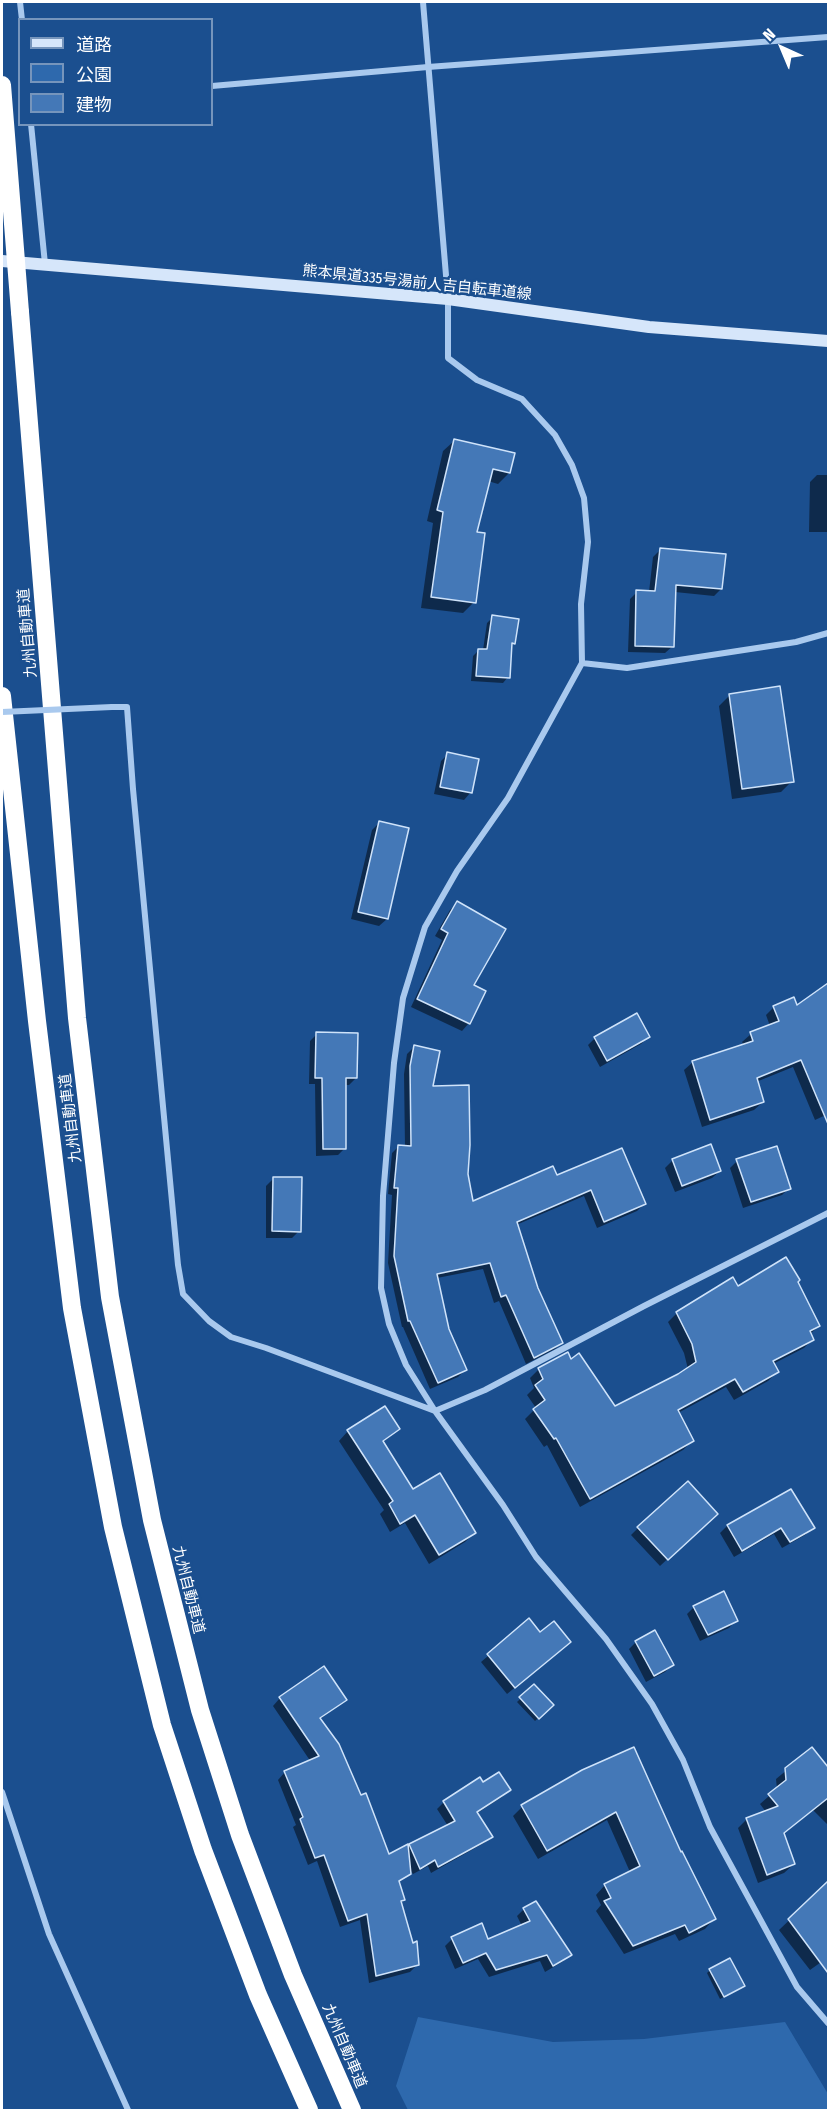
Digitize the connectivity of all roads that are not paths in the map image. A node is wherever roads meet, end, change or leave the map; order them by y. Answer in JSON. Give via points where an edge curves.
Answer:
{"nodes":[{"id":1,"x":20,"y":2,"type":"edge"},
{"id":2,"x":423,"y":2,"type":"edge"},
{"id":3,"x":22,"y":18,"type":"edge"},
{"id":4,"x":828,"y":37,"type":"edge"},
{"id":5,"x":428,"y":67,"type":"junction"},
{"id":6,"x":2,"y":85,"type":"edge"},
{"id":7,"x":213,"y":86,"type":"edge"},
{"id":8,"x":31,"y":126,"type":"edge"},
{"id":9,"x":2,"y":261,"type":"edge"},
{"id":10,"x":45,"y":265,"type":"junction"},
{"id":11,"x":448,"y":299,"type":"junction"},
{"id":12,"x":828,"y":342,"type":"edge"},
{"id":13,"x":828,"y":633,"type":"edge"},
{"id":14,"x":582,"y":663,"type":"junction"},
{"id":15,"x":2,"y":696,"type":"edge"},
{"id":16,"x":2,"y":712,"type":"edge"},
{"id":17,"x":828,"y":1213,"type":"edge"},
{"id":18,"x":435,"y":1411,"type":"junction"},
{"id":19,"x":2,"y":1792,"type":"edge"},
{"id":20,"x":828,"y":2023,"type":"edge"},
{"id":21,"x":128,"y":2110,"type":"edge"},
{"id":22,"x":309,"y":2110,"type":"edge"},
{"id":23,"x":352,"y":2110,"type":"edge"}],
"edges":[{"from":1,"to":3,"type":"street"},
{"from":2,"to":5,"type":"street"},
{"from":4,"to":5,"type":"street"},
{"from":5,"to":7,"type":"street"},
{"from":5,"to":11,"type":"street"},
{"from":6,"to":23,"type":"highway","name":"九州自動車道","bridge":true,"via":[[76,1018],[110,1297],[152,1520],[200,1710],[256,1878]]},
{"from":8,"to":10,"type":"street"},
{"from":9,"to":10,"type":"main road","name":"熊本県道335号湯前人吉自転車道線"},
{"from":10,"to":11,"type":"main road","name":"熊本県道335号湯前人吉自転車道線"},
{"from":11,"to":12,"type":"main road","name":"熊本県道335号湯前人吉自転車道線","via":[[649,327]]},
{"from":11,"to":14,"type":"street","via":[[448,358],[477,380],[522,399],[555,435],[572,465],[584,498],[588,542],[581,604]]},
{"from":13,"to":14,"type":"street","via":[[796,642],[627,668]]},
{"from":14,"to":18,"type":"street","via":[[508,798],[457,871],[425,927],[403,998],[383,1196],[381,1288],[389,1324],[406,1365]]},
{"from":15,"to":22,"type":"highway","name":"九州自動車道","via":[[72,1308],[113,1527],[162,1725],[204,1850],[258,1995]]},
{"from":16,"to":18,"type":"street","bridge":true,"via":[[127,707],[183,1294],[231,1337]]},
{"from":17,"to":18,"type":"street","via":[[485,1390]]},
{"from":18,"to":20,"type":"street","via":[[536,1557],[606,1639],[652,1704],[683,1760],[710,1827],[797,1987]]},
{"from":19,"to":21,"type":"street","via":[[49,1934]]}]}
